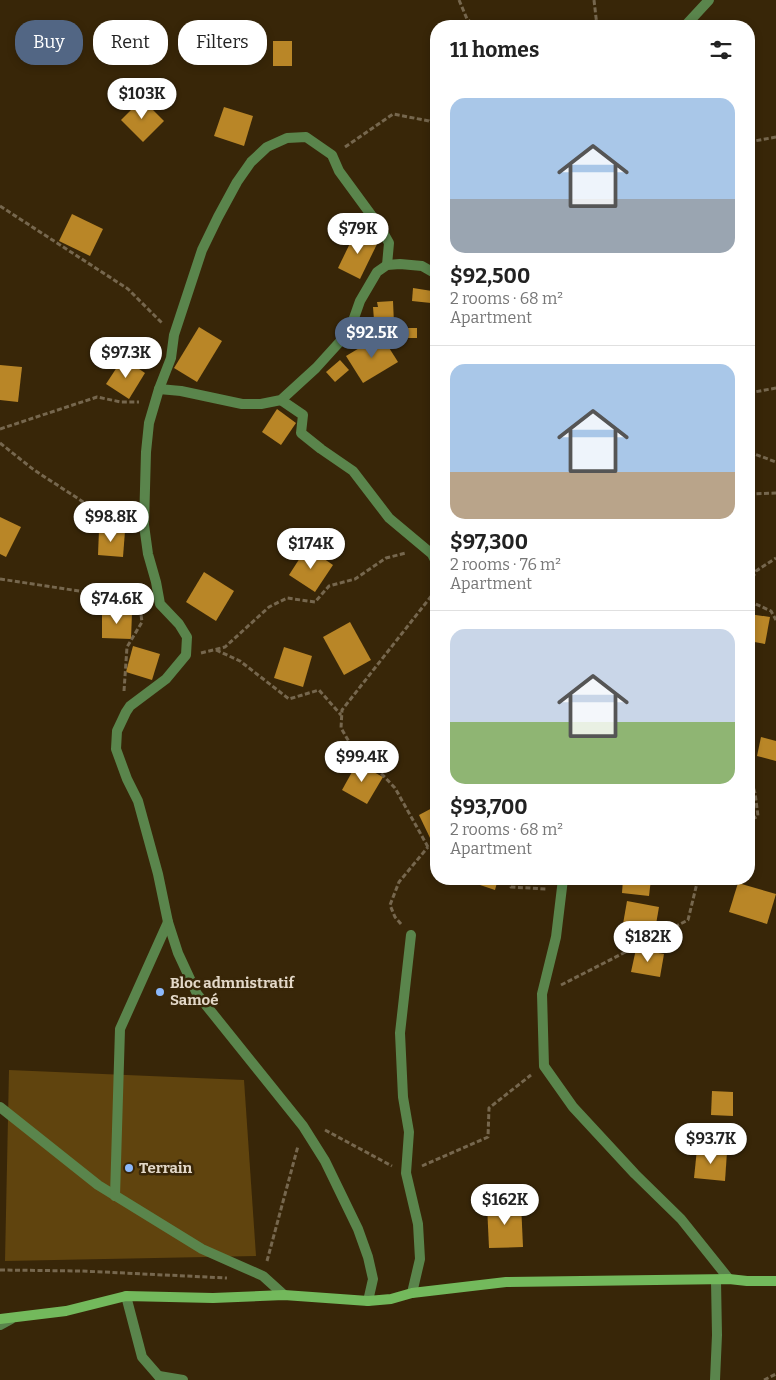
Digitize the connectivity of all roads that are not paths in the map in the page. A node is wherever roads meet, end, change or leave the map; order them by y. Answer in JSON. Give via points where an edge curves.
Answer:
{"nodes":[{"id":1,"x":709,"y":0,"type":"edge"},
{"id":2,"x":690,"y":20,"type":"edge"},
{"id":3,"x":387,"y":265,"type":"junction"},
{"id":4,"x":430,"y":271,"type":"edge"},
{"id":5,"x":159,"y":389,"type":"junction"},
{"id":6,"x":281,"y":400,"type":"junction"},
{"id":7,"x":430,"y":552,"type":"edge"},
{"id":8,"x":562,"y":885,"type":"edge"},
{"id":9,"x":168,"y":922,"type":"junction"},
{"id":10,"x":411,"y":935,"type":"road end"},
{"id":11,"x":0,"y":1107,"type":"edge"},
{"id":12,"x":114,"y":1196,"type":"junction"},
{"id":13,"x":729,"y":1279,"type":"junction"},
{"id":14,"x":716,"y":1280,"type":"junction"},
{"id":15,"x":776,"y":1281,"type":"edge"},
{"id":16,"x":412,"y":1293,"type":"junction"},
{"id":17,"x":284,"y":1295,"type":"junction"},
{"id":18,"x":126,"y":1296,"type":"junction"},
{"id":19,"x":368,"y":1301,"type":"junction"},
{"id":20,"x":0,"y":1319,"type":"edge"},
{"id":21,"x":11,"y":1319,"type":"junction"},
{"id":22,"x":0,"y":1325,"type":"edge"},
{"id":23,"x":161,"y":1378,"type":"edge"},
{"id":24,"x":183,"y":1380,"type":"edge"},
{"id":25,"x":715,"y":1380,"type":"edge"}],
"edges":[{"from":1,"to":2,"type":"street"},
{"from":3,"to":4,"type":"street","via":[[422,266]]},
{"from":3,"to":5,"type":"street","via":[[389,243],[339,171],[332,155],[306,136],[287,138],[267,147],[251,162],[233,189],[202,250]]},
{"from":3,"to":6,"type":"street","via":[[378,272],[360,300],[345,336]]},
{"from":5,"to":6,"type":"street","via":[[242,404]]},
{"from":5,"to":9,"type":"street","via":[[148,423],[144,525],[160,604],[187,637],[186,655],[166,679],[130,706],[117,731],[116,749],[138,801]]},
{"from":6,"to":7,"type":"street","via":[[303,416],[300,432],[353,471],[389,518]]},
{"from":8,"to":13,"type":"street","via":[[556,938],[542,994],[544,1066],[573,1107],[681,1219]]},
{"from":9,"to":12,"type":"street","via":[[120,1029]]},
{"from":9,"to":19,"type":"street","via":[[197,994],[303,1126],[325,1161],[368,1257],[373,1279]]},
{"from":10,"to":16,"type":"street","via":[[400,1034],[403,1097],[409,1132],[406,1173],[418,1224],[420,1260]]},
{"from":11,"to":12,"type":"street"},
{"from":12,"to":17,"type":"street","via":[[202,1250],[263,1276]]},
{"from":13,"to":14,"type":"main road"},
{"from":13,"to":15,"type":"main road"},
{"from":14,"to":16,"type":"main road","via":[[506,1282]]},
{"from":14,"to":25,"type":"street"},
{"from":16,"to":19,"type":"main road"},
{"from":17,"to":18,"type":"main road","via":[[213,1298]]},
{"from":17,"to":19,"type":"main road"},
{"from":18,"to":21,"type":"main road","via":[[66,1311]]},
{"from":18,"to":23,"type":"street","via":[[142,1357]]},
{"from":20,"to":21,"type":"main road"},
{"from":21,"to":22,"type":"street"},
{"from":23,"to":24,"type":"street"}]}
